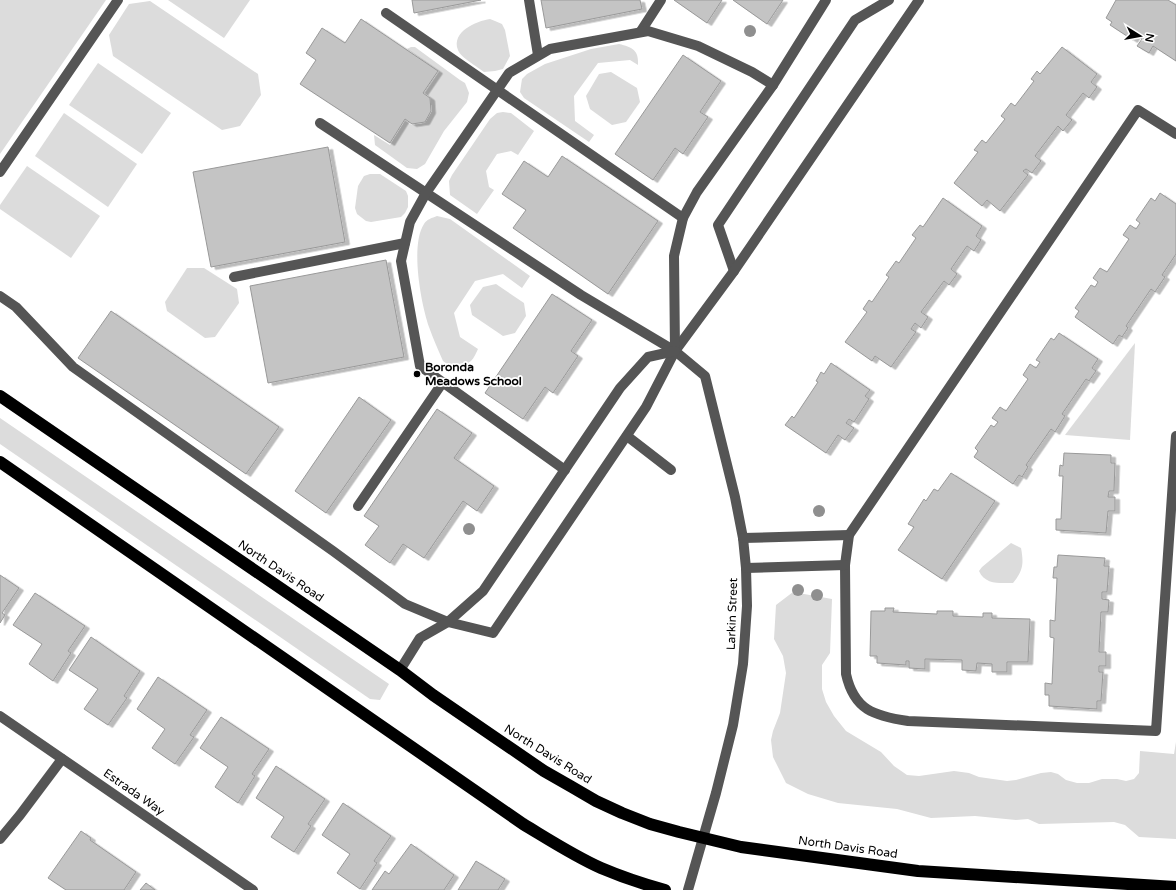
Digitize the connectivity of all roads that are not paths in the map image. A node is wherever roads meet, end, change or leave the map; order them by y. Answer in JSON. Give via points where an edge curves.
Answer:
{"nodes":[{"id":1,"x":118,"y":0,"type":"edge"},
{"id":2,"x":529,"y":0,"type":"edge"},
{"id":3,"x":661,"y":0,"type":"edge"},
{"id":4,"x":826,"y":0,"type":"edge"},
{"id":5,"x":889,"y":0,"type":"edge"},
{"id":6,"x":919,"y":0,"type":"edge"},
{"id":7,"x":386,"y":13,"type":"dead end"},
{"id":8,"x":641,"y":31,"type":"junction"},
{"id":9,"x":538,"y":56,"type":"junction"},
{"id":10,"x":773,"y":85,"type":"junction"},
{"id":11,"x":497,"y":90,"type":"junction"},
{"id":12,"x":320,"y":123,"type":"dead end"},
{"id":13,"x":1176,"y":134,"type":"edge"},
{"id":14,"x":0,"y":172,"type":"edge"},
{"id":15,"x":426,"y":193,"type":"junction"},
{"id":16,"x":683,"y":218,"type":"junction"},
{"id":17,"x":405,"y":243,"type":"junction"},
{"id":18,"x":734,"y":271,"type":"junction"},
{"id":19,"x":234,"y":277,"type":"dead end"},
{"id":20,"x":0,"y":296,"type":"edge"},
{"id":21,"x":675,"y":351,"type":"junction"},
{"id":22,"x":443,"y":382,"type":"junction"},
{"id":23,"x":0,"y":396,"type":"edge"},
{"id":24,"x":627,"y":436,"type":"junction"},
{"id":25,"x":1176,"y":436,"type":"edge"},
{"id":26,"x":0,"y":462,"type":"edge"},
{"id":27,"x":566,"y":470,"type":"junction"},
{"id":28,"x":671,"y":470,"type":"dead end"},
{"id":29,"x":358,"y":506,"type":"dead end"},
{"id":30,"x":849,"y":536,"type":"junction"},
{"id":31,"x":743,"y":538,"type":"junction"},
{"id":32,"x":845,"y":565,"type":"junction"},
{"id":33,"x":746,"y":568,"type":"junction"},
{"id":34,"x":448,"y":622,"type":"junction"},
{"id":35,"x":400,"y":670,"type":"junction"},
{"id":36,"x":0,"y":716,"type":"edge"},
{"id":37,"x":62,"y":759,"type":"junction"},
{"id":38,"x":0,"y":838,"type":"edge"},
{"id":39,"x":703,"y":838,"type":"junction"},
{"id":40,"x":1176,"y":887,"type":"edge"},
{"id":41,"x":253,"y":890,"type":"edge"},
{"id":42,"x":665,"y":890,"type":"edge"},
{"id":43,"x":688,"y":890,"type":"edge"}],
"edges":[{"from":1,"to":14,"type":"street"},
{"from":2,"to":9,"type":"street"},
{"from":3,"to":8,"type":"street"},
{"from":4,"to":10,"type":"street"},
{"from":5,"to":18,"type":"street","via":[[855,20],[718,225]]},
{"from":6,"to":18,"type":"street"},
{"from":7,"to":11,"type":"street"},
{"from":8,"to":9,"type":"street","via":[[550,49]]},
{"from":8,"to":10,"type":"street","via":[[648,30],[698,46]]},
{"from":9,"to":11,"type":"street","via":[[509,73]]},
{"from":10,"to":16,"type":"street","via":[[697,192]]},
{"from":11,"to":15,"type":"street"},
{"from":11,"to":16,"type":"street"},
{"from":12,"to":15,"type":"street","name":"Larkin Street"},
{"from":13,"to":30,"type":"street","via":[[1138,110]]},
{"from":15,"to":17,"type":"street","via":[[410,222]]},
{"from":15,"to":21,"type":"street","name":"Larkin Street","via":[[581,295]]},
{"from":16,"to":21,"type":"street","via":[[674,256]]},
{"from":17,"to":19,"type":"street"},
{"from":17,"to":22,"type":"street","via":[[401,261],[420,366]]},
{"from":18,"to":21,"type":"street"},
{"from":20,"to":34,"type":"street","via":[[16,307],[73,367],[406,604]]},
{"from":21,"to":24,"type":"street","via":[[646,407]]},
{"from":21,"to":27,"type":"street","via":[[648,358],[620,388]]},
{"from":21,"to":31,"type":"street","name":"Larkin Street","via":[[705,376]]},
{"from":22,"to":27,"type":"street"},
{"from":22,"to":29,"type":"street"},
{"from":23,"to":35,"type":"highway","name":"North Davis Road"},
{"from":24,"to":28,"type":"street"},
{"from":24,"to":34,"type":"street","via":[[493,633]]},
{"from":25,"to":32,"type":"street","via":[[1156,731],[908,721],[887,718],[871,711],[858,702],[849,688],[846,674]]},
{"from":26,"to":42,"type":"highway","via":[[523,824],[600,867]]},
{"from":27,"to":34,"type":"street","via":[[482,591]]},
{"from":30,"to":31,"type":"street"},
{"from":30,"to":32,"type":"street"},
{"from":31,"to":33,"type":"street","name":"Larkin Street"},
{"from":32,"to":33,"type":"street"},
{"from":33,"to":39,"type":"street","name":"Larkin Street","via":[[747,606],[739,694],[725,761]]},
{"from":34,"to":35,"type":"street","via":[[420,638]]},
{"from":35,"to":39,"type":"highway","name":"North Davis Road","via":[[544,771],[596,801],[650,824]]},
{"from":36,"to":37,"type":"street","name":"Estrada Way"},
{"from":37,"to":38,"type":"street"},
{"from":37,"to":41,"type":"street","name":"Estrada Way"},
{"from":39,"to":40,"type":"highway","name":"North Davis Road","via":[[741,847],[918,871]]},
{"from":39,"to":43,"type":"street","name":"Larkin Street"}]}
